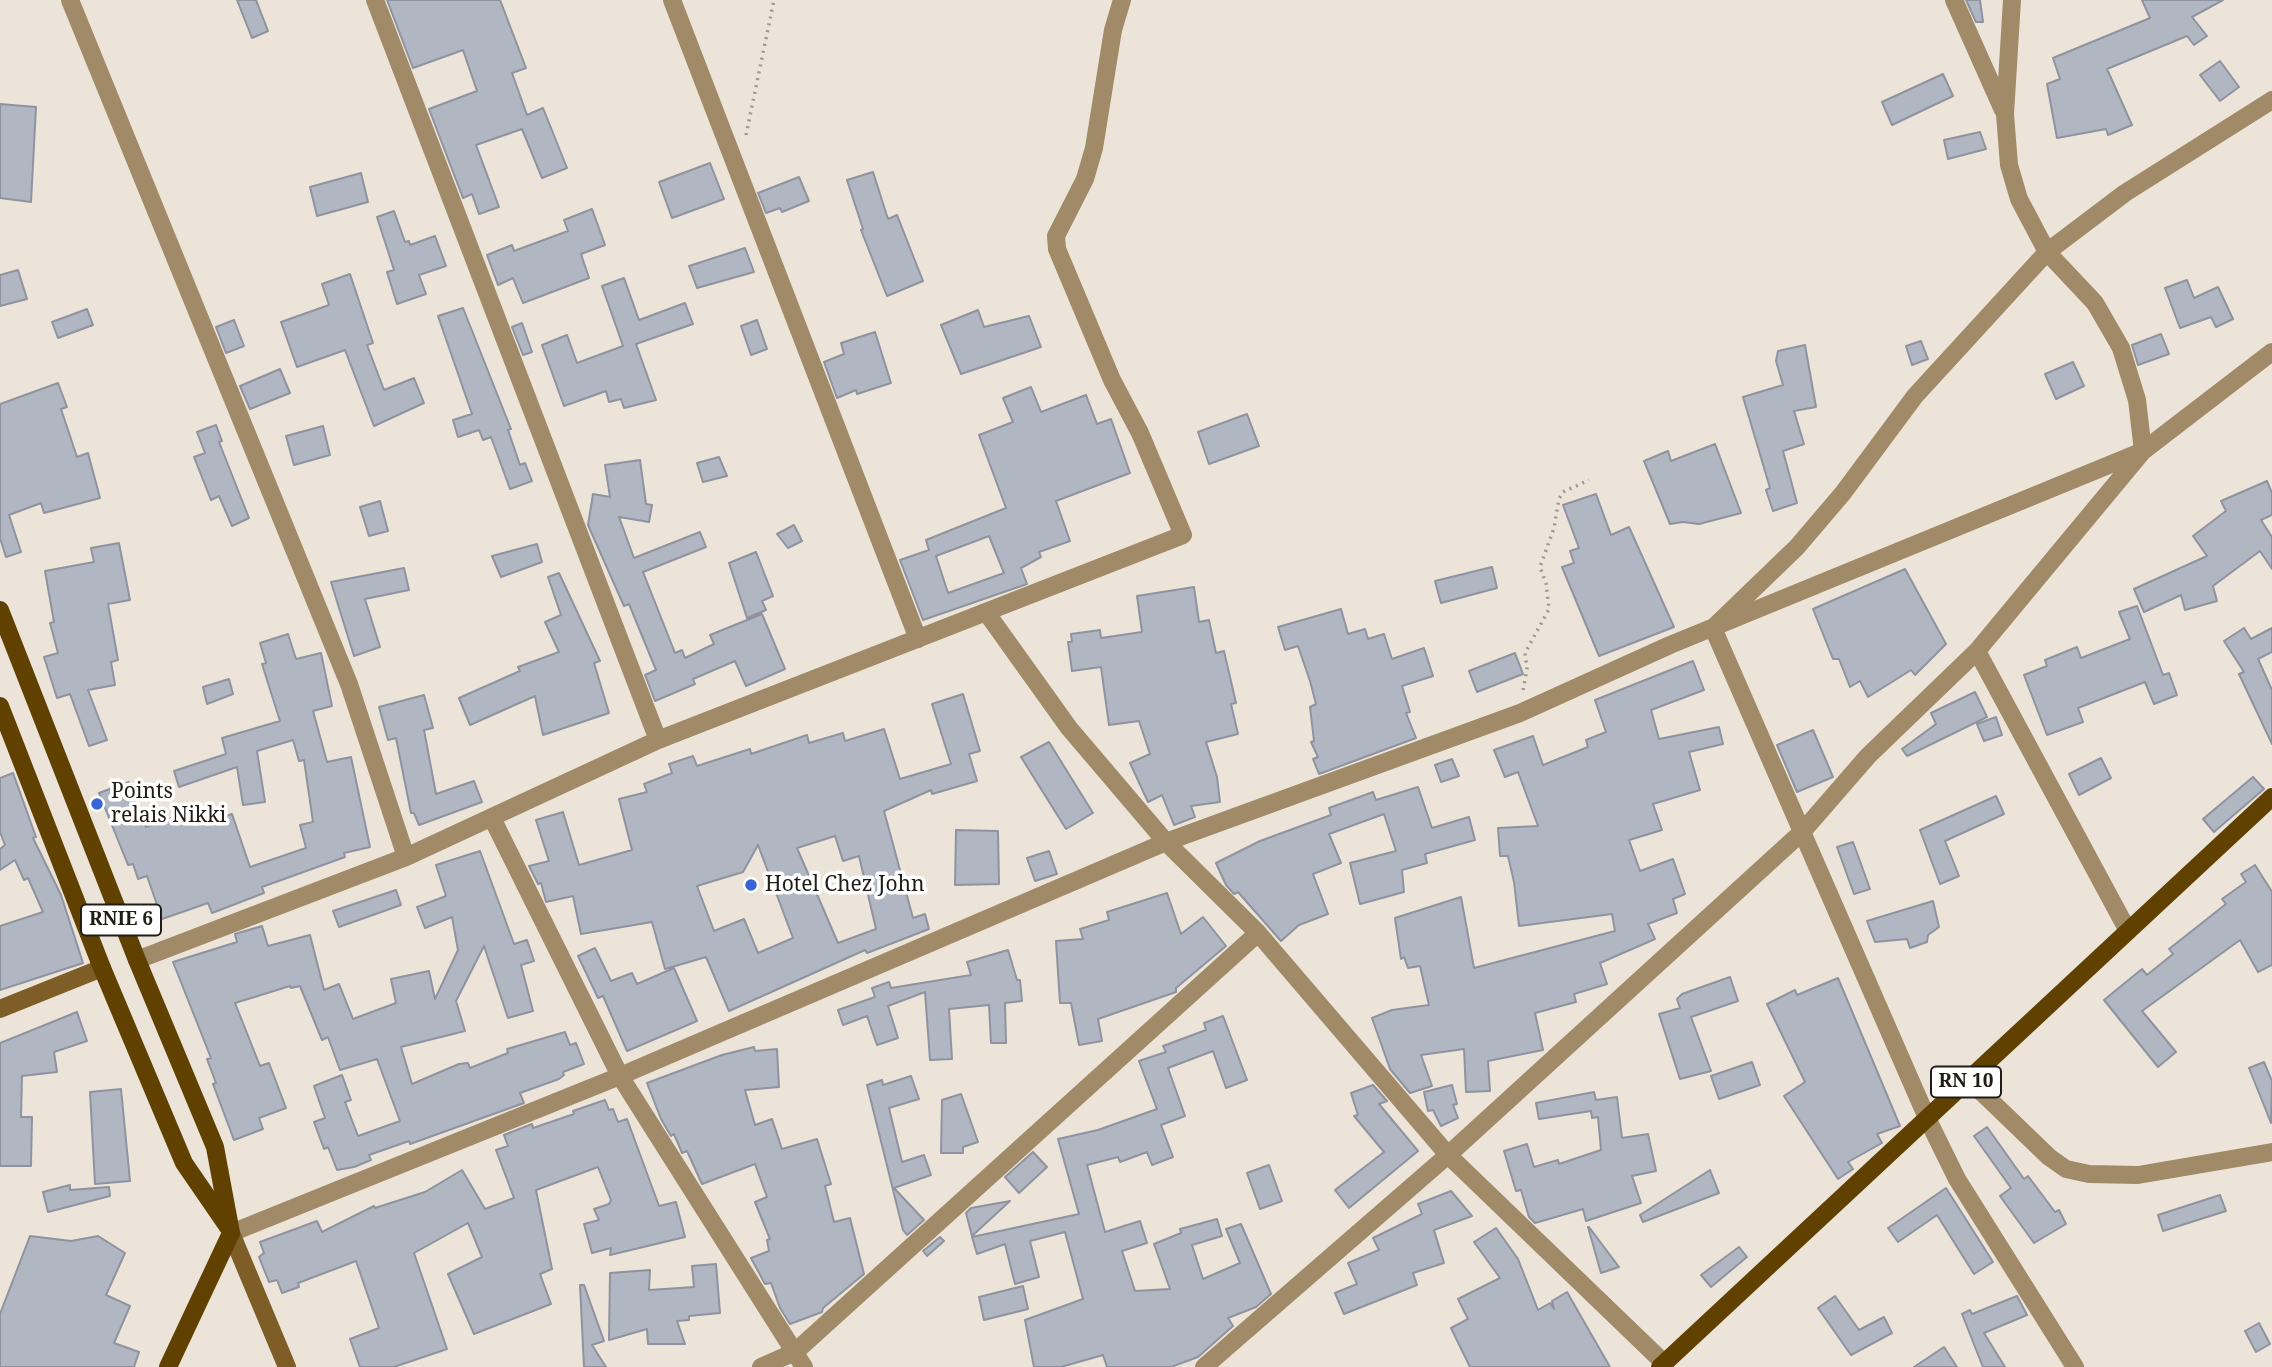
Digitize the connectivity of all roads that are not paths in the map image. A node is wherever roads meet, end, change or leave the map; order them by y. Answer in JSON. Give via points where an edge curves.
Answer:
{"nodes":[{"id":1,"x":70,"y":0,"type":"edge"},
{"id":2,"x":375,"y":0,"type":"edge"},
{"id":3,"x":673,"y":0,"type":"edge"},
{"id":4,"x":1122,"y":0,"type":"edge"},
{"id":5,"x":1954,"y":0,"type":"edge"},
{"id":6,"x":2012,"y":0,"type":"edge"},
{"id":7,"x":2272,"y":100,"type":"edge"},
{"id":8,"x":2005,"y":114,"type":"junction"},
{"id":9,"x":2047,"y":251,"type":"junction"},
{"id":10,"x":2272,"y":352,"type":"edge"},
{"id":11,"x":2143,"y":451,"type":"junction"},
{"id":12,"x":0,"y":610,"type":"edge"},
{"id":13,"x":986,"y":612,"type":"junction"},
{"id":14,"x":1713,"y":628,"type":"junction"},
{"id":15,"x":918,"y":639,"type":"junction"},
{"id":16,"x":1977,"y":651,"type":"junction"},
{"id":17,"x":0,"y":706,"type":"edge"},
{"id":18,"x":658,"y":740,"type":"junction"},
{"id":19,"x":2272,"y":797,"type":"edge"},
{"id":20,"x":492,"y":820,"type":"junction"},
{"id":21,"x":1802,"y":832,"type":"junction"},
{"id":22,"x":1166,"y":842,"type":"junction"},
{"id":23,"x":406,"y":857,"type":"junction"},
{"id":24,"x":2128,"y":931,"type":"junction"},
{"id":25,"x":1258,"y":933,"type":"junction"},
{"id":26,"x":137,"y":960,"type":"junction"},
{"id":27,"x":102,"y":968,"type":"junction"},
{"id":28,"x":0,"y":1009,"type":"edge"},
{"id":29,"x":620,"y":1076,"type":"junction"},
{"id":30,"x":1968,"y":1079,"type":"junction"},
{"id":31,"x":1927,"y":1118,"type":"junction"},
{"id":32,"x":2272,"y":1152,"type":"edge"},
{"id":33,"x":1448,"y":1155,"type":"junction"},
{"id":34,"x":232,"y":1233,"type":"junction"},
{"id":35,"x":799,"y":1359,"type":"edge"},
{"id":36,"x":1662,"y":1365,"type":"edge"},
{"id":37,"x":168,"y":1367,"type":"edge"},
{"id":38,"x":287,"y":1367,"type":"edge"},
{"id":39,"x":761,"y":1367,"type":"edge"},
{"id":40,"x":1204,"y":1367,"type":"edge"},
{"id":41,"x":2075,"y":1367,"type":"edge"}],
"edges":[{"from":1,"to":23,"type":"street","via":[[349,684]]},
{"from":2,"to":18,"type":"street"},
{"from":3,"to":15,"type":"street"},
{"from":4,"to":13,"type":"street","via":[[1094,148],[1085,179],[1056,236],[1057,249],[1184,536]]},
{"from":5,"to":8,"type":"street"},
{"from":6,"to":8,"type":"street"},
{"from":7,"to":9,"type":"street","via":[[2126,193]]},
{"from":8,"to":9,"type":"street","via":[[2009,165],[2019,199]]},
{"from":9,"to":11,"type":"street","via":[[2095,303],[2121,348],[2137,400]]},
{"from":9,"to":14,"type":"street","via":[[1915,396],[1797,548]]},
{"from":10,"to":11,"type":"street"},
{"from":11,"to":14,"type":"street"},
{"from":11,"to":16,"type":"street"},
{"from":12,"to":26,"type":"main road","number":"RNIE 6"},
{"from":13,"to":15,"type":"street"},
{"from":13,"to":22,"type":"street","via":[[1069,728]]},
{"from":14,"to":21,"type":"street"},
{"from":14,"to":22,"type":"street","via":[[1520,713]]},
{"from":15,"to":18,"type":"street"},
{"from":16,"to":21,"type":"street","via":[[1868,756]]},
{"from":16,"to":24,"type":"street"},
{"from":17,"to":27,"type":"main road","number":"RNIE 6"},
{"from":18,"to":20,"type":"street"},
{"from":19,"to":24,"type":"main road","number":"RN 10"},
{"from":20,"to":23,"type":"street"},
{"from":20,"to":29,"type":"street"},
{"from":21,"to":31,"type":"street"},
{"from":21,"to":33,"type":"street"},
{"from":22,"to":25,"type":"street"},
{"from":22,"to":29,"type":"street"},
{"from":23,"to":26,"type":"street"},
{"from":24,"to":30,"type":"main road","number":"RN 10"},
{"from":25,"to":33,"type":"street"},
{"from":25,"to":35,"type":"street"},
{"from":26,"to":34,"type":"main road","number":"RNIE 6","via":[[215,1147]]},
{"from":27,"to":28,"type":"main road"},
{"from":27,"to":34,"type":"main road","number":"RNIE 6","via":[[184,1163]]},
{"from":29,"to":34,"type":"street"},
{"from":29,"to":35,"type":"street"},
{"from":30,"to":31,"type":"main road","number":"RN 10"},
{"from":30,"to":32,"type":"street","via":[[2066,1169],[2138,1175]]},
{"from":31,"to":36,"type":"main road","number":"RN 10"},
{"from":31,"to":41,"type":"street","via":[[1957,1179]]},
{"from":33,"to":36,"type":"street"},
{"from":33,"to":40,"type":"street"},
{"from":34,"to":37,"type":"main road"},
{"from":34,"to":38,"type":"main road"},
{"from":35,"to":39,"type":"street"}]}
